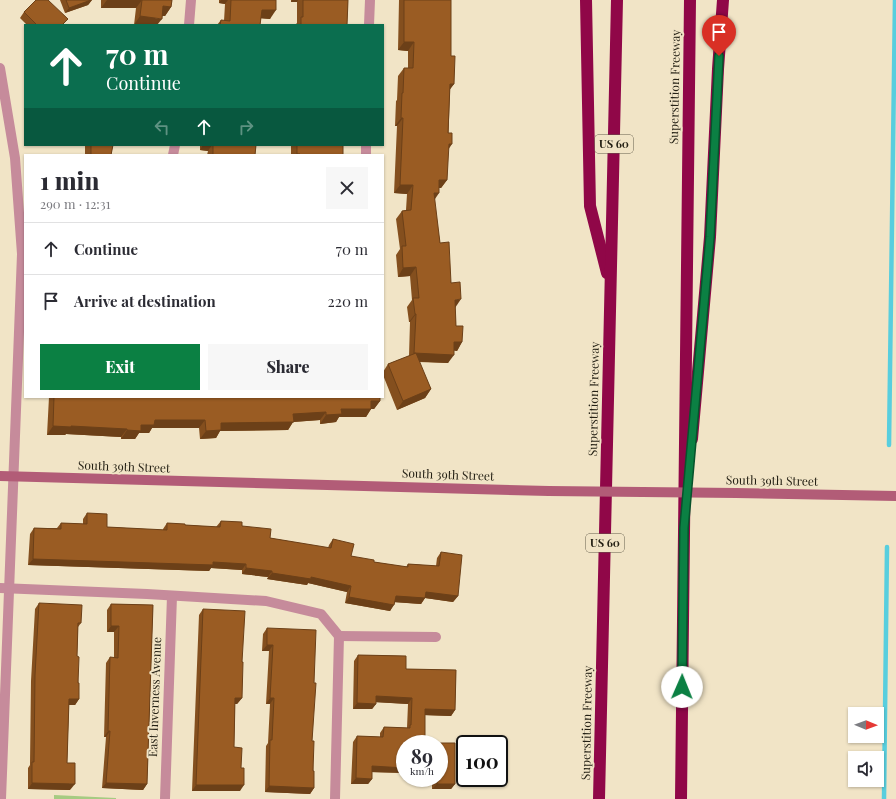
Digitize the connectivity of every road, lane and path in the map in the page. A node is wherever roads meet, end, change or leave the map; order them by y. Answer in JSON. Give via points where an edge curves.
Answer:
{"nodes":[{"id":1,"x":191,"y":0,"type":"edge"},
{"id":2,"x":370,"y":0,"type":"edge"},
{"id":3,"x":586,"y":0,"type":"edge"},
{"id":4,"x":617,"y":0,"type":"edge"},
{"id":5,"x":690,"y":0,"type":"edge"},
{"id":6,"x":723,"y":0,"type":"edge"},
{"id":7,"x":189,"y":24,"type":"edge"},
{"id":8,"x":369,"y":24,"type":"edge"},
{"id":9,"x":0,"y":68,"type":"edge"},
{"id":10,"x":611,"y":288,"type":"junction"},
{"id":11,"x":22,"y":353,"type":"edge"},
{"id":12,"x":0,"y":476,"type":"edge"},
{"id":13,"x":13,"y":477,"type":"junction"},
{"id":14,"x":896,"y":496,"type":"edge"},
{"id":15,"x":684,"y":528,"type":"junction"},
{"id":16,"x":5,"y":589,"type":"edge"},
{"id":17,"x":172,"y":596,"type":"junction"},
{"id":18,"x":340,"y":636,"type":"junction"},
{"id":19,"x":436,"y":637,"type":"dead end"},
{"id":20,"x":1,"y":799,"type":"edge"},
{"id":21,"x":165,"y":799,"type":"edge"},
{"id":22,"x":335,"y":799,"type":"edge"},
{"id":23,"x":599,"y":799,"type":"edge"},
{"id":24,"x":681,"y":799,"type":"edge"}],
"edges":[{"from":1,"to":7,"type":"street"},
{"from":2,"to":8,"type":"street"},
{"from":3,"to":10,"type":"highway","via":[[590,206]]},
{"from":4,"to":10,"type":"highway","name":"Superstition Freeway","number":"US 60"},
{"from":5,"to":15,"type":"highway","name":"Superstition Freeway"},
{"from":6,"to":15,"type":"highway","via":[[710,237]]},
{"from":9,"to":11,"type":"street","via":[[15,158],[22,254]]},
{"from":10,"to":23,"type":"highway","name":"Superstition Freeway","number":"US 60"},
{"from":11,"to":13,"type":"street"},
{"from":12,"to":13,"type":"street","name":"South 39th Street"},
{"from":13,"to":14,"type":"street","name":"South 39th Street","bridge":true,"via":[[549,491]]},
{"from":13,"to":16,"type":"street"},
{"from":15,"to":24,"type":"highway","name":"Superstition Freeway"},
{"from":16,"to":17,"type":"street"},
{"from":16,"to":20,"type":"street"},
{"from":17,"to":18,"type":"street","via":[[266,601],[321,614]]},
{"from":17,"to":21,"type":"street","name":"East Inverness Avenue"},
{"from":18,"to":19,"type":"street"},
{"from":18,"to":22,"type":"street"}]}
